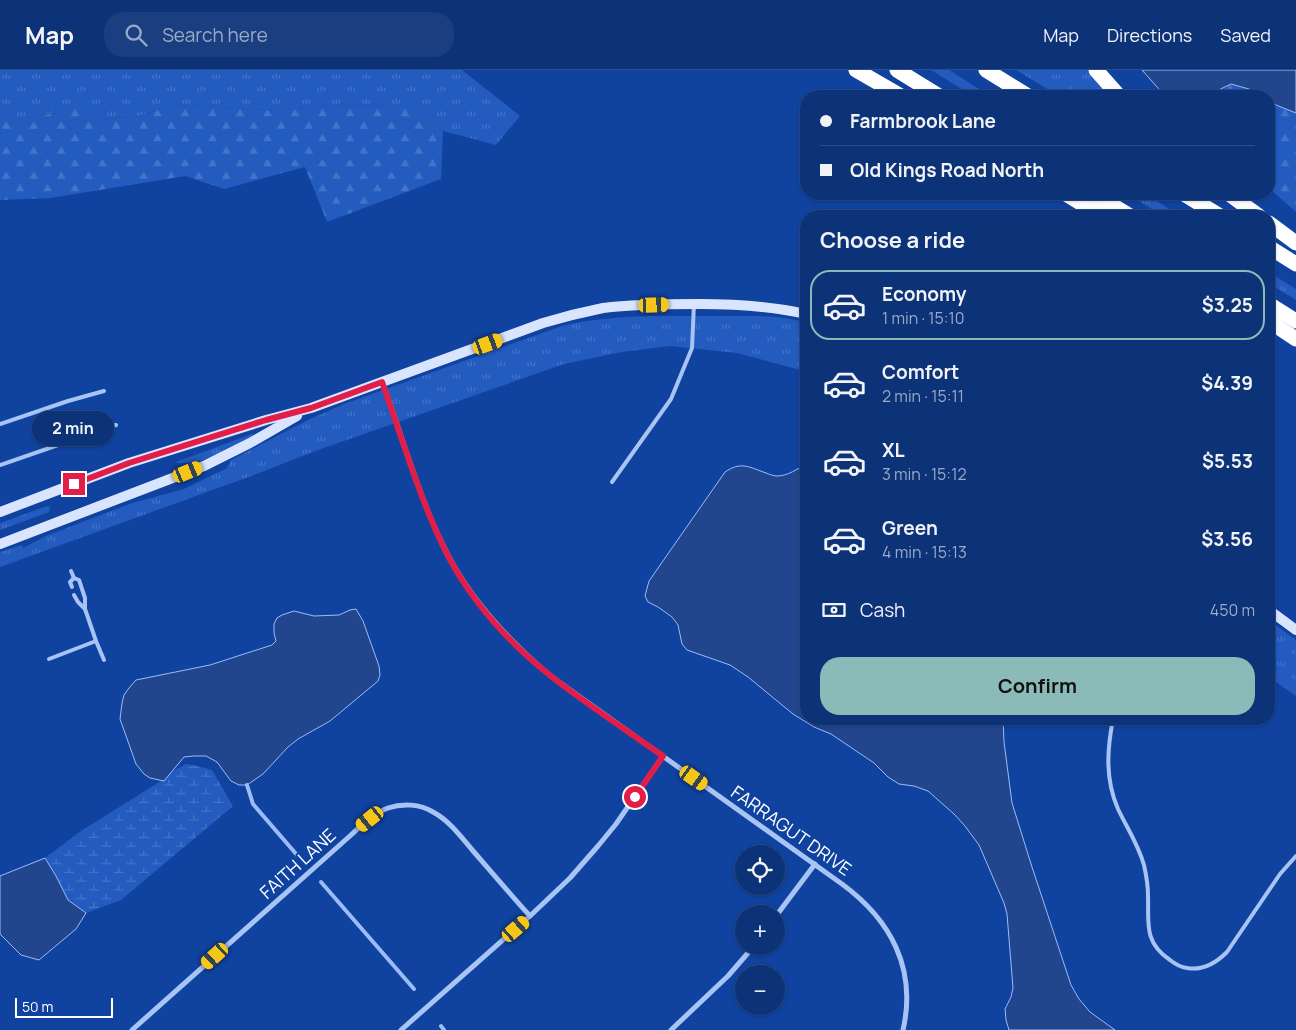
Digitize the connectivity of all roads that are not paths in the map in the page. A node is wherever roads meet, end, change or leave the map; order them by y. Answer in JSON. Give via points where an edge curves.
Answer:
{"nodes":[{"id":1,"x":856,"y":70,"type":"edge"},
{"id":2,"x":897,"y":70,"type":"edge"},
{"id":3,"x":986,"y":70,"type":"edge"},
{"id":4,"x":1096,"y":70,"type":"edge"},
{"id":5,"x":891,"y":90,"type":"edge"},
{"id":6,"x":929,"y":90,"type":"edge"},
{"id":7,"x":1018,"y":90,"type":"edge"},
{"id":8,"x":1114,"y":90,"type":"edge"},
{"id":9,"x":1076,"y":200,"type":"edge"},
{"id":10,"x":1104,"y":200,"type":"edge"},
{"id":11,"x":1194,"y":200,"type":"edge"},
{"id":12,"x":1237,"y":200,"type":"edge"},
{"id":13,"x":1092,"y":210,"type":"edge"},
{"id":14,"x":1120,"y":210,"type":"edge"},
{"id":15,"x":1210,"y":210,"type":"edge"},
{"id":16,"x":1251,"y":210,"type":"edge"},
{"id":17,"x":1275,"y":227,"type":"edge"},
{"id":18,"x":1296,"y":243,"type":"edge"},
{"id":19,"x":1275,"y":251,"type":"edge"},
{"id":20,"x":1296,"y":264,"type":"edge"},
{"id":21,"x":694,"y":304,"type":"junction"},
{"id":22,"x":1275,"y":308,"type":"edge"},
{"id":23,"x":800,"y":313,"type":"edge"},
{"id":24,"x":1296,"y":321,"type":"edge"},
{"id":25,"x":1275,"y":324,"type":"edge"},
{"id":26,"x":1296,"y":339,"type":"edge"},
{"id":27,"x":382,"y":382,"type":"junction"},
{"id":28,"x":104,"y":391,"type":"dead end"},
{"id":29,"x":311,"y":408,"type":"junction"},
{"id":30,"x":0,"y":424,"type":"edge"},
{"id":31,"x":116,"y":425,"type":"dead end"},
{"id":32,"x":0,"y":465,"type":"edge"},
{"id":33,"x":612,"y":482,"type":"dead end"},
{"id":34,"x":0,"y":512,"type":"edge"},
{"id":35,"x":0,"y":544,"type":"edge"},
{"id":36,"x":71,"y":572,"type":"dead end"},
{"id":37,"x":74,"y":578,"type":"junction"},
{"id":38,"x":72,"y":588,"type":"dead end"},
{"id":39,"x":74,"y":595,"type":"dead end"},
{"id":40,"x":85,"y":609,"type":"junction"},
{"id":41,"x":1275,"y":614,"type":"edge"},
{"id":42,"x":1296,"y":630,"type":"edge"},
{"id":43,"x":96,"y":641,"type":"junction"},
{"id":44,"x":49,"y":659,"type":"dead end"},
{"id":45,"x":104,"y":660,"type":"dead end"},
{"id":46,"x":1112,"y":725,"type":"edge"},
{"id":47,"x":663,"y":756,"type":"junction"},
{"id":48,"x":1296,"y":856,"type":"edge"},
{"id":49,"x":815,"y":864,"type":"junction"},
{"id":50,"x":784,"y":905,"type":"edge"},
{"id":51,"x":530,"y":916,"type":"junction"},
{"id":52,"x":746,"y":955,"type":"edge"},
{"id":53,"x":132,"y":1030,"type":"edge"},
{"id":54,"x":401,"y":1030,"type":"edge"},
{"id":55,"x":671,"y":1030,"type":"edge"},
{"id":56,"x":903,"y":1030,"type":"edge"}],
"edges":[{"from":1,"to":5,"type":"highway"},
{"from":2,"to":6,"type":"highway"},
{"from":3,"to":7,"type":"highway"},
{"from":4,"to":8,"type":"highway"},
{"from":9,"to":13,"type":"highway"},
{"from":10,"to":14,"type":"highway"},
{"from":11,"to":15,"type":"highway"},
{"from":12,"to":16,"type":"highway"},
{"from":17,"to":18,"type":"highway"},
{"from":19,"to":20,"type":"highway"},
{"from":21,"to":23,"type":"street","via":[[766,307]]},
{"from":21,"to":27,"type":"street","via":[[620,306],[565,317]]},
{"from":21,"to":33,"type":"lane","via":[[692,348],[671,399]]},
{"from":22,"to":24,"type":"highway"},
{"from":25,"to":26,"type":"highway"},
{"from":27,"to":29,"type":"street"},
{"from":27,"to":47,"type":"street","name":"FARRAGUT DRIVE","via":[[434,527],[470,591],[502,632],[552,677]]},
{"from":28,"to":30,"type":"lane"},
{"from":29,"to":34,"type":"street","via":[[129,463]]},
{"from":29,"to":35,"type":"street","via":[[204,466]]},
{"from":31,"to":32,"type":"lane"},
{"from":36,"to":37,"type":"lane"},
{"from":37,"to":38,"type":"lane","via":[[70,582]]},
{"from":37,"to":40,"type":"lane","via":[[86,598]]},
{"from":39,"to":40,"type":"lane"},
{"from":40,"to":43,"type":"lane"},
{"from":41,"to":42,"type":"street"},
{"from":43,"to":44,"type":"lane"},
{"from":43,"to":45,"type":"lane"},
{"from":46,"to":48,"type":"lane","via":[[1108,755],[1110,782],[1118,809],[1144,866],[1147,923],[1151,938],[1166,957],[1179,966],[1194,969],[1216,962],[1227,952]]},
{"from":47,"to":49,"type":"street","name":"FARRAGUT DRIVE"},
{"from":47,"to":51,"type":"street","via":[[588,859]]},
{"from":49,"to":50,"type":"street"},
{"from":49,"to":56,"type":"street","name":"FARRAGUT DRIVE","via":[[868,905],[894,941],[905,982]]},
{"from":51,"to":53,"type":"street","name":"FAITH LANE","via":[[440,816],[413,805],[387,809],[360,827]]},
{"from":51,"to":54,"type":"street"},
{"from":52,"to":55,"type":"street"}]}
